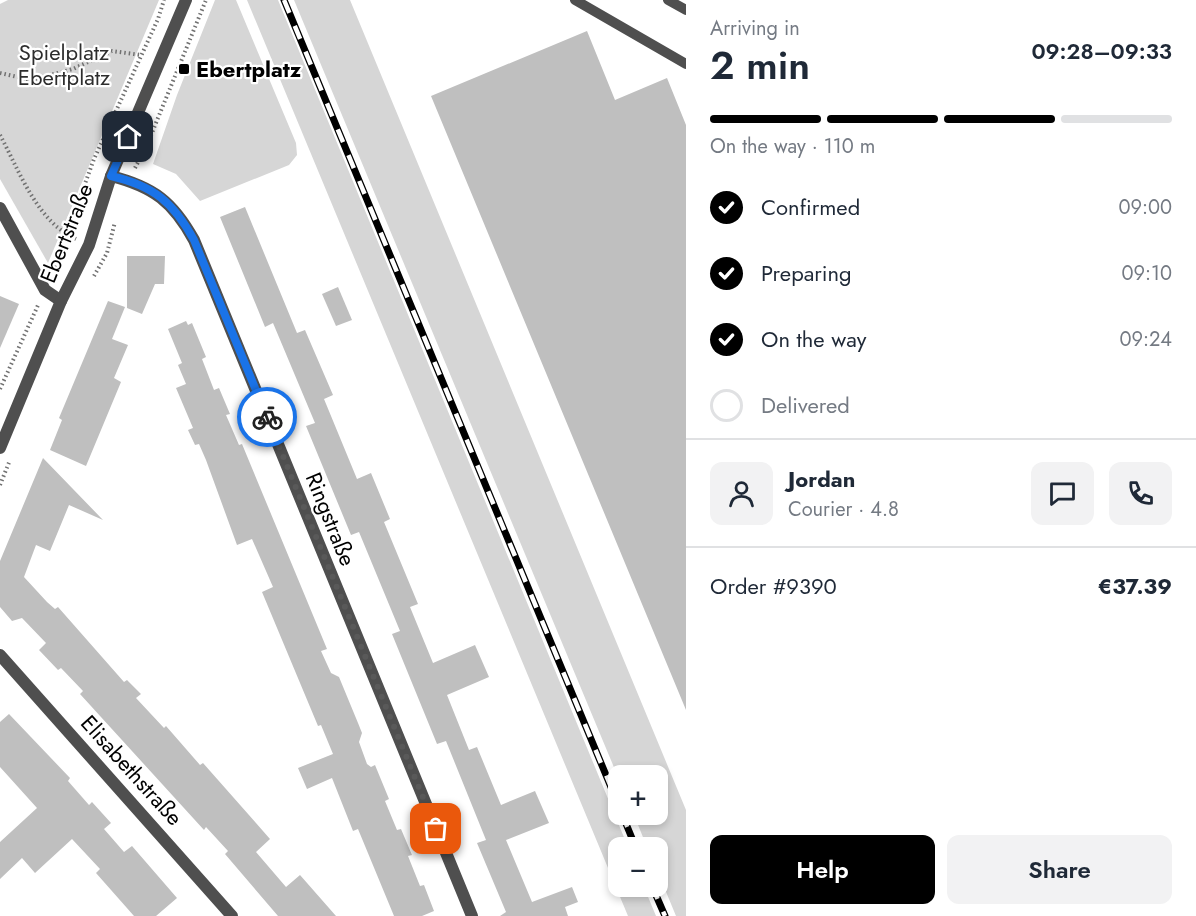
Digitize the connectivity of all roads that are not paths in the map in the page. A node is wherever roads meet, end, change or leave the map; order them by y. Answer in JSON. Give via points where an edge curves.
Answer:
{"nodes":[{"id":1,"x":186,"y":0,"type":"edge"},
{"id":2,"x":575,"y":0,"type":"edge"},
{"id":3,"x":668,"y":0,"type":"edge"},
{"id":4,"x":686,"y":10,"type":"edge"},
{"id":5,"x":686,"y":64,"type":"edge"},
{"id":6,"x":111,"y":176,"type":"junction"},
{"id":7,"x":0,"y":208,"type":"edge"},
{"id":8,"x":61,"y":301,"type":"junction"},
{"id":9,"x":0,"y":448,"type":"edge"},
{"id":10,"x":0,"y":655,"type":"edge"},
{"id":11,"x":232,"y":916,"type":"edge"},
{"id":12,"x":472,"y":916,"type":"edge"}],
"edges":[{"from":1,"to":6,"type":"street","name":"Ebertstraße"},
{"from":2,"to":5,"type":"lane"},
{"from":3,"to":4,"type":"lane"},
{"from":6,"to":8,"type":"street","name":"Ebertstraße","via":[[89,245]]},
{"from":6,"to":12,"type":"street","name":"Ringstraße","via":[[161,196],[179,212],[194,240]]},
{"from":7,"to":8,"type":"street","via":[[45,291]]},
{"from":8,"to":9,"type":"street","name":"Ebertstraße"},
{"from":10,"to":11,"type":"street","name":"Elisabethstraße"}]}
